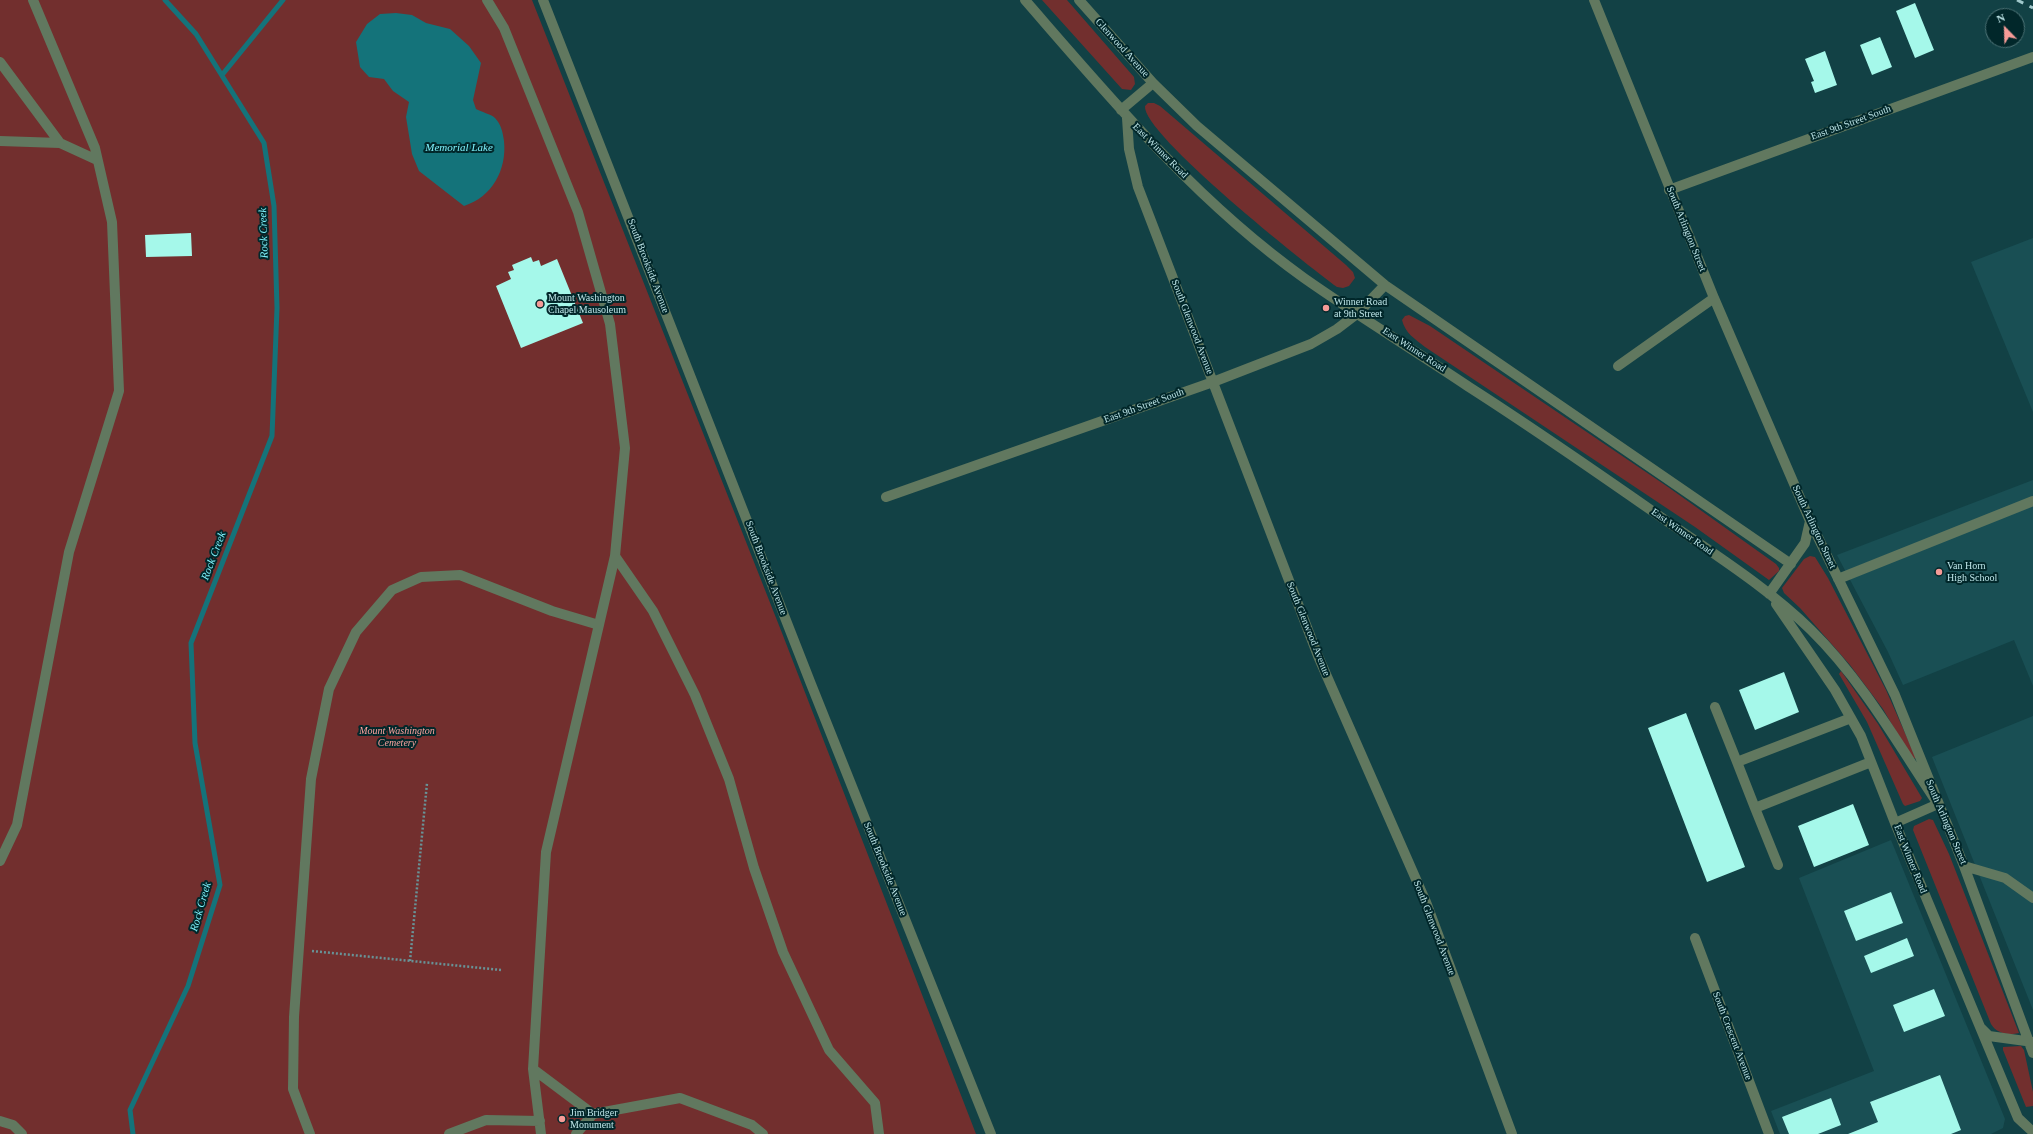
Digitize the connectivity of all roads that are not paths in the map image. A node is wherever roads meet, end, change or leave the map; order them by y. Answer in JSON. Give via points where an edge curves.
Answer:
{"nodes":[{"id":1,"x":33,"y":0,"type":"edge"},
{"id":2,"x":488,"y":0,"type":"edge"},
{"id":3,"x":543,"y":0,"type":"edge"},
{"id":4,"x":1025,"y":0,"type":"edge"},
{"id":5,"x":1079,"y":0,"type":"edge"},
{"id":6,"x":1594,"y":0,"type":"edge"},
{"id":7,"x":2033,"y":57,"type":"edge"},
{"id":8,"x":0,"y":62,"type":"edge"},
{"id":9,"x":1153,"y":82,"type":"junction"},
{"id":10,"x":1124,"y":114,"type":"junction"},
{"id":11,"x":0,"y":141,"type":"edge"},
{"id":12,"x":60,"y":143,"type":"junction"},
{"id":13,"x":97,"y":160,"type":"junction"},
{"id":14,"x":1670,"y":190,"type":"junction"},
{"id":15,"x":1385,"y":285,"type":"junction"},
{"id":16,"x":1714,"y":298,"type":"junction"},
{"id":17,"x":1358,"y":314,"type":"junction"},
{"id":18,"x":1618,"y":366,"type":"dead end"},
{"id":19,"x":1213,"y":382,"type":"junction"},
{"id":20,"x":886,"y":498,"type":"dead end"},
{"id":21,"x":2033,"y":501,"type":"edge"},
{"id":22,"x":1810,"y":521,"type":"junction"},
{"id":23,"x":615,"y":556,"type":"junction"},
{"id":24,"x":1791,"y":564,"type":"junction"},
{"id":25,"x":1838,"y":579,"type":"junction"},
{"id":26,"x":1769,"y":594,"type":"junction"},
{"id":27,"x":599,"y":625,"type":"junction"},
{"id":28,"x":1715,"y":707,"type":"dead end"},
{"id":29,"x":1851,"y":718,"type":"junction"},
{"id":30,"x":1737,"y":762,"type":"junction"},
{"id":31,"x":1871,"y":762,"type":"junction"},
{"id":32,"x":1938,"y":804,"type":"junction"},
{"id":33,"x":1755,"y":808,"type":"junction"},
{"id":34,"x":1895,"y":823,"type":"junction"},
{"id":35,"x":0,"y":861,"type":"edge"},
{"id":36,"x":1778,"y":865,"type":"dead end"},
{"id":37,"x":1964,"y":866,"type":"junction"},
{"id":38,"x":2033,"y":898,"type":"edge"},
{"id":39,"x":1695,"y":938,"type":"dead end"},
{"id":40,"x":1978,"y":1026,"type":"junction"},
{"id":41,"x":2031,"y":1042,"type":"edge"},
{"id":42,"x":2033,"y":1054,"type":"edge"},
{"id":43,"x":533,"y":1069,"type":"junction"},
{"id":44,"x":593,"y":1114,"type":"junction"},
{"id":45,"x":0,"y":1121,"type":"edge"},
{"id":46,"x":540,"y":1121,"type":"junction"},
{"id":47,"x":2033,"y":1132,"type":"edge"},
{"id":48,"x":22,"y":1134,"type":"edge"},
{"id":49,"x":310,"y":1134,"type":"edge"},
{"id":50,"x":449,"y":1134,"type":"edge"},
{"id":51,"x":541,"y":1134,"type":"edge"},
{"id":52,"x":576,"y":1134,"type":"edge"},
{"id":53,"x":763,"y":1134,"type":"edge"},
{"id":54,"x":879,"y":1134,"type":"edge"},
{"id":55,"x":991,"y":1134,"type":"edge"},
{"id":56,"x":1512,"y":1134,"type":"edge"},
{"id":57,"x":1769,"y":1134,"type":"edge"}],
"edges":[{"from":1,"to":13,"type":"street","via":[[95,148]]},
{"from":2,"to":23,"type":"street","via":[[504,28],[578,212],[610,324],[625,448]]},
{"from":3,"to":55,"type":"street","name":"South Brookside Avenue","via":[[811,684]]},
{"from":4,"to":10,"type":"street","name":"East Winner Road"},
{"from":5,"to":9,"type":"street","name":"Glenwood Avenue"},
{"from":6,"to":14,"type":"street","name":"South Arlington Street"},
{"from":7,"to":14,"type":"street","name":"East 9th Street South"},
{"from":8,"to":12,"type":"street"},
{"from":9,"to":10,"type":"street","name":"Glenwood Avenue"},
{"from":9,"to":15,"type":"street","via":[[1196,126]]},
{"from":10,"to":17,"type":"street","name":"East Winner Road","via":[[1182,174],[1240,227],[1303,277]]},
{"from":10,"to":19,"type":"street","name":"South Glenwood Avenue","via":[[1138,187]]},
{"from":11,"to":12,"type":"street"},
{"from":12,"to":13,"type":"street"},
{"from":13,"to":35,"type":"street","via":[[112,222],[119,391],[69,552],[17,825]]},
{"from":14,"to":16,"type":"street","name":"South Arlington Street"},
{"from":15,"to":17,"type":"street","name":"East 9th Street South"},
{"from":15,"to":24,"type":"street"},
{"from":16,"to":18,"type":"street"},
{"from":16,"to":22,"type":"street","name":"South Arlington Street"},
{"from":17,"to":19,"type":"street","name":"East 9th Street South","via":[[1311,344]]},
{"from":17,"to":26,"type":"street","name":"East Winner Road","via":[[1544,436]]},
{"from":19,"to":20,"type":"street","name":"East 9th Street South"},
{"from":19,"to":56,"type":"street","name":"South Glenwood Avenue","via":[[1318,656],[1426,902]]},
{"from":21,"to":25,"type":"street"},
{"from":22,"to":24,"type":"street","via":[[1805,543]]},
{"from":22,"to":25,"type":"street","name":"South Arlington Street"},
{"from":23,"to":27,"type":"street"},
{"from":23,"to":54,"type":"street","via":[[653,611],[695,695],[729,779],[754,868],[783,952],[829,1050],[875,1103]]},
{"from":24,"to":26,"type":"street"},
{"from":25,"to":32,"type":"street","name":"South Arlington Street","via":[[1895,695]]},
{"from":26,"to":29,"type":"street","name":"East Winner Road","via":[[1835,690]]},
{"from":26,"to":32,"type":"street","name":"East Winner Road","via":[[1809,628],[1839,660],[1868,698]]},
{"from":27,"to":43,"type":"street","via":[[546,852]]},
{"from":27,"to":49,"type":"street","via":[[552,611],[460,575],[420,577],[392,590],[356,632],[329,688],[311,779],[294,1016],[293,1089]]},
{"from":28,"to":30,"type":"street"},
{"from":29,"to":30,"type":"street"},
{"from":29,"to":31,"type":"street","name":"East Winner Road"},
{"from":30,"to":33,"type":"street"},
{"from":31,"to":33,"type":"street"},
{"from":31,"to":34,"type":"street","name":"East Winner Road"},
{"from":32,"to":34,"type":"street"},
{"from":32,"to":37,"type":"street","name":"South Arlington Street"},
{"from":33,"to":36,"type":"street"},
{"from":34,"to":40,"type":"street","name":"East Winner Road"},
{"from":37,"to":38,"type":"street","via":[[2005,878]]},
{"from":37,"to":41,"type":"street","name":"South Arlington Street"},
{"from":39,"to":57,"type":"street","name":"South Crescent Avenue"},
{"from":40,"to":41,"type":"street","via":[[1989,1036]]},
{"from":40,"to":47,"type":"street","name":"East Winner Road","via":[[2018,1118]]},
{"from":41,"to":42,"type":"street","name":"South Arlington Street"},
{"from":43,"to":44,"type":"street"},
{"from":43,"to":46,"type":"street"},
{"from":44,"to":52,"type":"street"},
{"from":44,"to":53,"type":"street","via":[[680,1098],[752,1125]]},
{"from":45,"to":48,"type":"street","via":[[13,1125]]},
{"from":46,"to":50,"type":"street","via":[[486,1120]]},
{"from":46,"to":51,"type":"street"}]}
